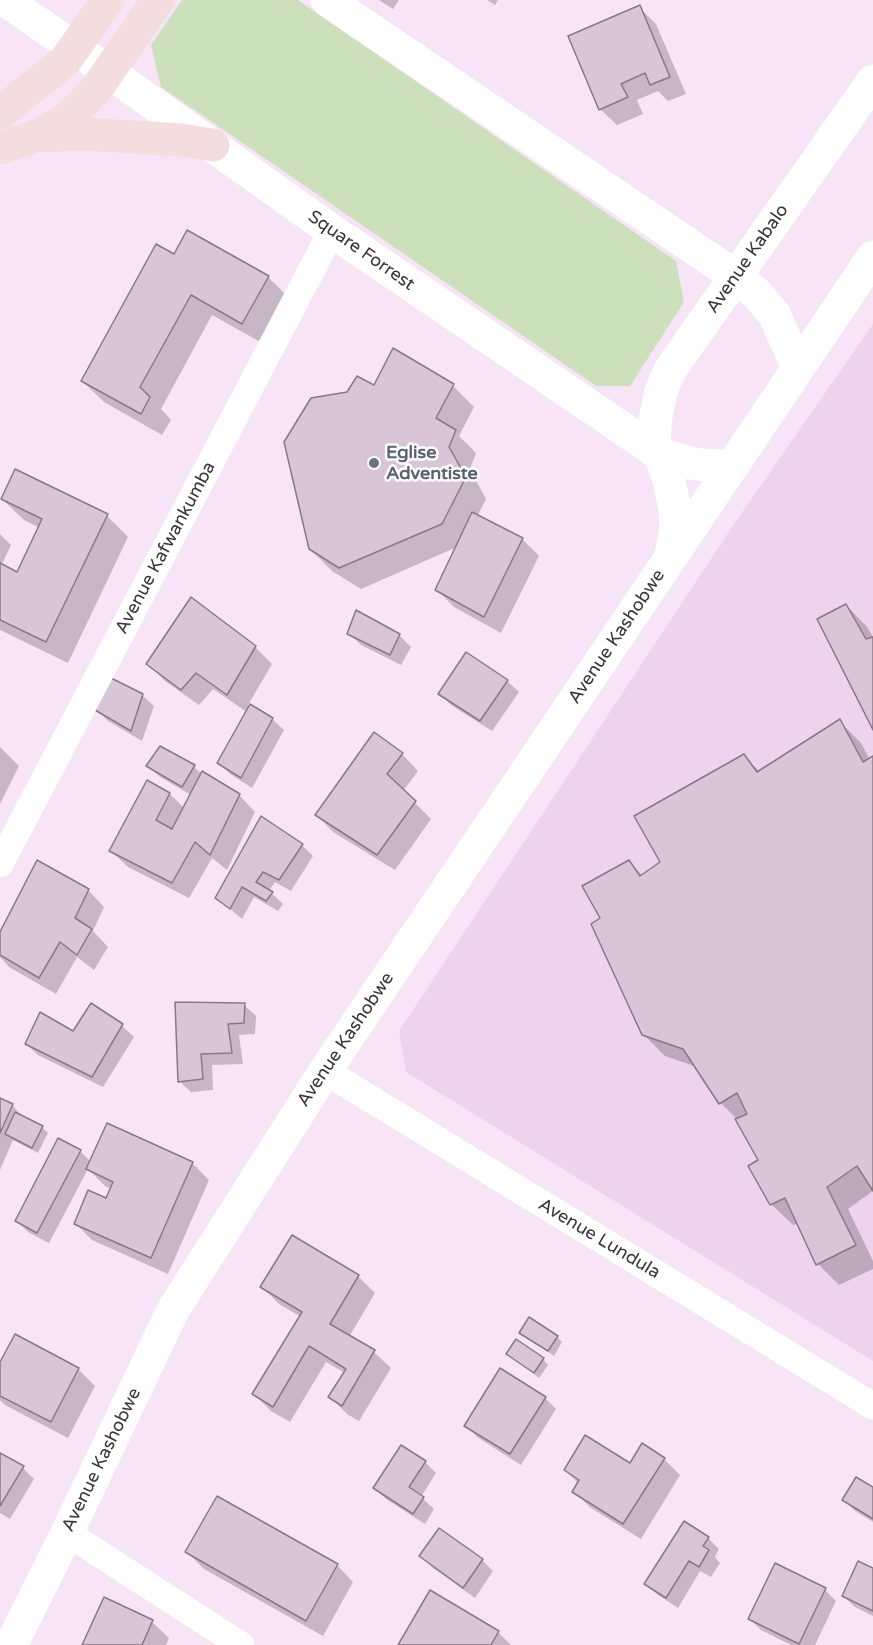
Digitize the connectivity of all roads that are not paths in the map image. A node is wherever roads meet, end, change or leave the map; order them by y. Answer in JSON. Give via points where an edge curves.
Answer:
{"nodes":[{"id":1,"x":5,"y":0,"type":"edge"},
{"id":2,"x":108,"y":0,"type":"edge"},
{"id":3,"x":158,"y":0,"type":"edge"},
{"id":4,"x":327,"y":0,"type":"edge"},
{"id":5,"x":76,"y":48,"type":"junction"},
{"id":6,"x":109,"y":72,"type":"junction"},
{"id":7,"x":873,"y":81,"type":"edge"},
{"id":8,"x":0,"y":113,"type":"edge"},
{"id":9,"x":37,"y":136,"type":"junction"},
{"id":10,"x":213,"y":145,"type":"junction"},
{"id":11,"x":0,"y":148,"type":"edge"},
{"id":12,"x":332,"y":231,"type":"junction"},
{"id":13,"x":873,"y":257,"type":"edge"},
{"id":14,"x":735,"y":276,"type":"junction"},
{"id":15,"x":798,"y":368,"type":"junction"},
{"id":16,"x":656,"y":452,"type":"junction"},
{"id":17,"x":733,"y":466,"type":"junction"},
{"id":18,"x":671,"y":557,"type":"junction"},
{"id":19,"x":0,"y":864,"type":"edge"},
{"id":20,"x":325,"y":1071,"type":"junction"},
{"id":21,"x":873,"y":1406,"type":"edge"},
{"id":22,"x":67,"y":1533,"type":"junction"},
{"id":23,"x":11,"y":1645,"type":"edge"},
{"id":24,"x":241,"y":1645,"type":"edge"}],
"edges":[{"from":1,"to":5,"type":"street","name":"Square Forrest"},
{"from":2,"to":5,"type":"main road"},
{"from":3,"to":6,"type":"main road"},
{"from":4,"to":14,"type":"street"},
{"from":5,"to":6,"type":"street","name":"Square Forrest"},
{"from":5,"to":8,"type":"main road","via":[[55,70]]},
{"from":6,"to":9,"type":"main road","via":[[81,105]]},
{"from":6,"to":10,"type":"street","name":"Square Forrest"},
{"from":7,"to":14,"type":"street","name":"Avenue Kabalo"},
{"from":9,"to":10,"type":"main road","via":[[93,135]]},
{"from":9,"to":11,"type":"main road"},
{"from":10,"to":12,"type":"street","name":"Square Forrest"},
{"from":12,"to":16,"type":"street","name":"Square Forrest"},
{"from":12,"to":19,"type":"street","name":"Avenue Kafwankumba"},
{"from":13,"to":15,"type":"street"},
{"from":14,"to":15,"type":"street","via":[[774,314]]},
{"from":14,"to":16,"type":"street","name":"Avenue Kabalo","via":[[670,370],[656,416]]},
{"from":15,"to":17,"type":"street"},
{"from":16,"to":17,"type":"street","name":"Square Forrest","via":[[689,463]]},
{"from":16,"to":18,"type":"street","via":[[669,480],[675,510]]},
{"from":17,"to":18,"type":"street","name":"Avenue Kashobwe"},
{"from":18,"to":20,"type":"street","name":"Avenue Kashobwe"},
{"from":20,"to":21,"type":"street","name":"Avenue Lundula"},
{"from":20,"to":22,"type":"street","name":"Avenue Kashobwe","via":[[173,1310]]},
{"from":22,"to":23,"type":"street","name":"Avenue Kashobwe"},
{"from":22,"to":24,"type":"street"}]}
